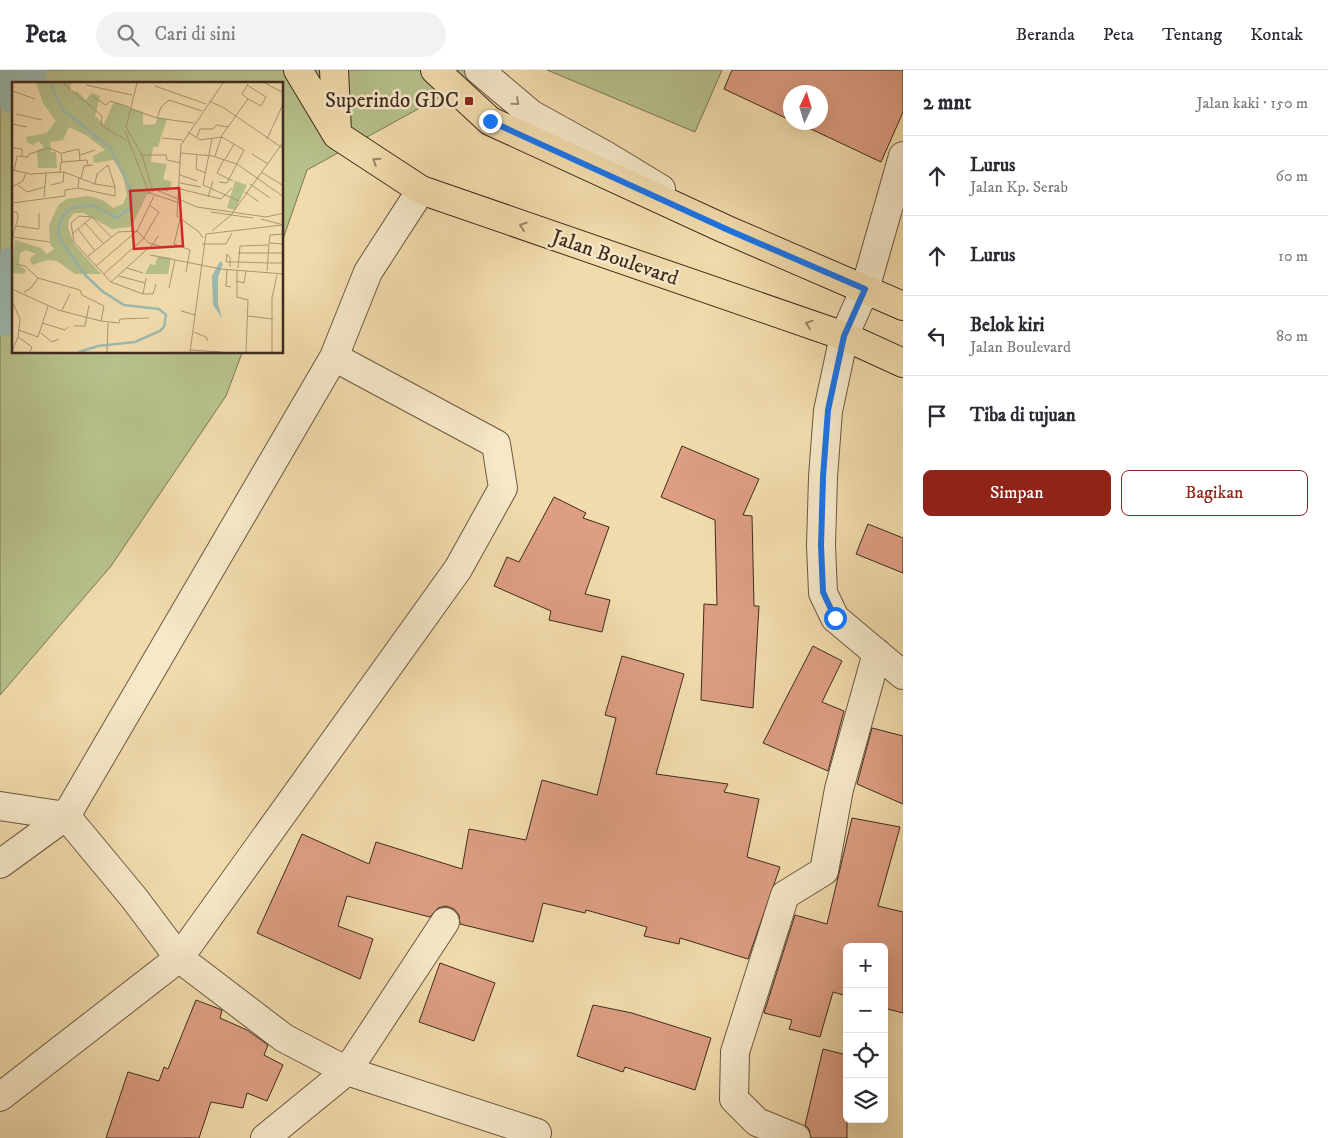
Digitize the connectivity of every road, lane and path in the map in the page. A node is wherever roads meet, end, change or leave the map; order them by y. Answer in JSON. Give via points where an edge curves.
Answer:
{"nodes":[{"id":1,"x":298,"y":70,"type":"edge"},
{"id":2,"x":334,"y":70,"type":"edge"},
{"id":3,"x":435,"y":70,"type":"edge"},
{"id":4,"x":479,"y":70,"type":"edge"},
{"id":5,"x":337,"y":135,"type":"junction"},
{"id":6,"x":903,"y":156,"type":"edge"},
{"id":7,"x":421,"y":190,"type":"junction"},
{"id":8,"x":726,"y":229,"type":"junction"},
{"id":9,"x":865,"y":289,"type":"junction"},
{"id":10,"x":903,"y":306,"type":"edge"},
{"id":11,"x":844,"y":336,"type":"junction"},
{"id":12,"x":334,"y":357,"type":"junction"},
{"id":13,"x":903,"y":362,"type":"edge"},
{"id":14,"x":877,"y":653,"type":"junction"},
{"id":15,"x":903,"y":675,"type":"edge"},
{"id":16,"x":0,"y":806,"type":"edge"},
{"id":17,"x":66,"y":816,"type":"junction"},
{"id":18,"x":0,"y":864,"type":"edge"},
{"id":19,"x":445,"y":922,"type":"dead end"},
{"id":20,"x":179,"y":958,"type":"junction"},
{"id":21,"x":347,"y":1071,"type":"junction"},
{"id":22,"x":0,"y":1096,"type":"edge"},
{"id":23,"x":537,"y":1133,"type":"dead end"},
{"id":24,"x":265,"y":1138,"type":"edge"},
{"id":25,"x":796,"y":1138,"type":"edge"}],
"edges":[{"from":1,"to":5,"type":"main road","name":"Jalan Boulevard"},
{"from":2,"to":5,"type":"main road"},
{"from":3,"to":8,"type":"main road","via":[[490,121]]},
{"from":4,"to":8,"type":"street","one_way":true,"via":[[531,114]]},
{"from":7,"to":5,"type":"main road","name":"Jalan Boulevard","one_way":true},
{"from":6,"to":9,"type":"street"},
{"from":11,"to":7,"type":"main road","name":"Jalan Boulevard","one_way":true},
{"from":7,"to":12,"type":"street","via":[[368,272]]},
{"from":8,"to":9,"type":"main road"},
{"from":9,"to":10,"type":"main road"},
{"from":9,"to":11,"type":"street"},
{"from":11,"to":13,"type":"main road","name":"Jalan Boulevard"},
{"from":11,"to":14,"type":"street","via":[[828,410],[823,477],[823,592],[835,618]]},
{"from":12,"to":17,"type":"street"},
{"from":12,"to":20,"type":"street","via":[[496,444],[503,488],[458,569]]},
{"from":14,"to":15,"type":"street"},
{"from":14,"to":25,"type":"street","via":[[839,789],[824,871],[785,895],[735,1052],[734,1099],[757,1122]]},
{"from":16,"to":17,"type":"street"},
{"from":17,"to":18,"type":"street"},
{"from":17,"to":20,"type":"street"},
{"from":19,"to":21,"type":"street"},
{"from":20,"to":21,"type":"street","via":[[284,1038]]},
{"from":20,"to":22,"type":"street"},
{"from":21,"to":23,"type":"street"},
{"from":21,"to":24,"type":"street"}]}
